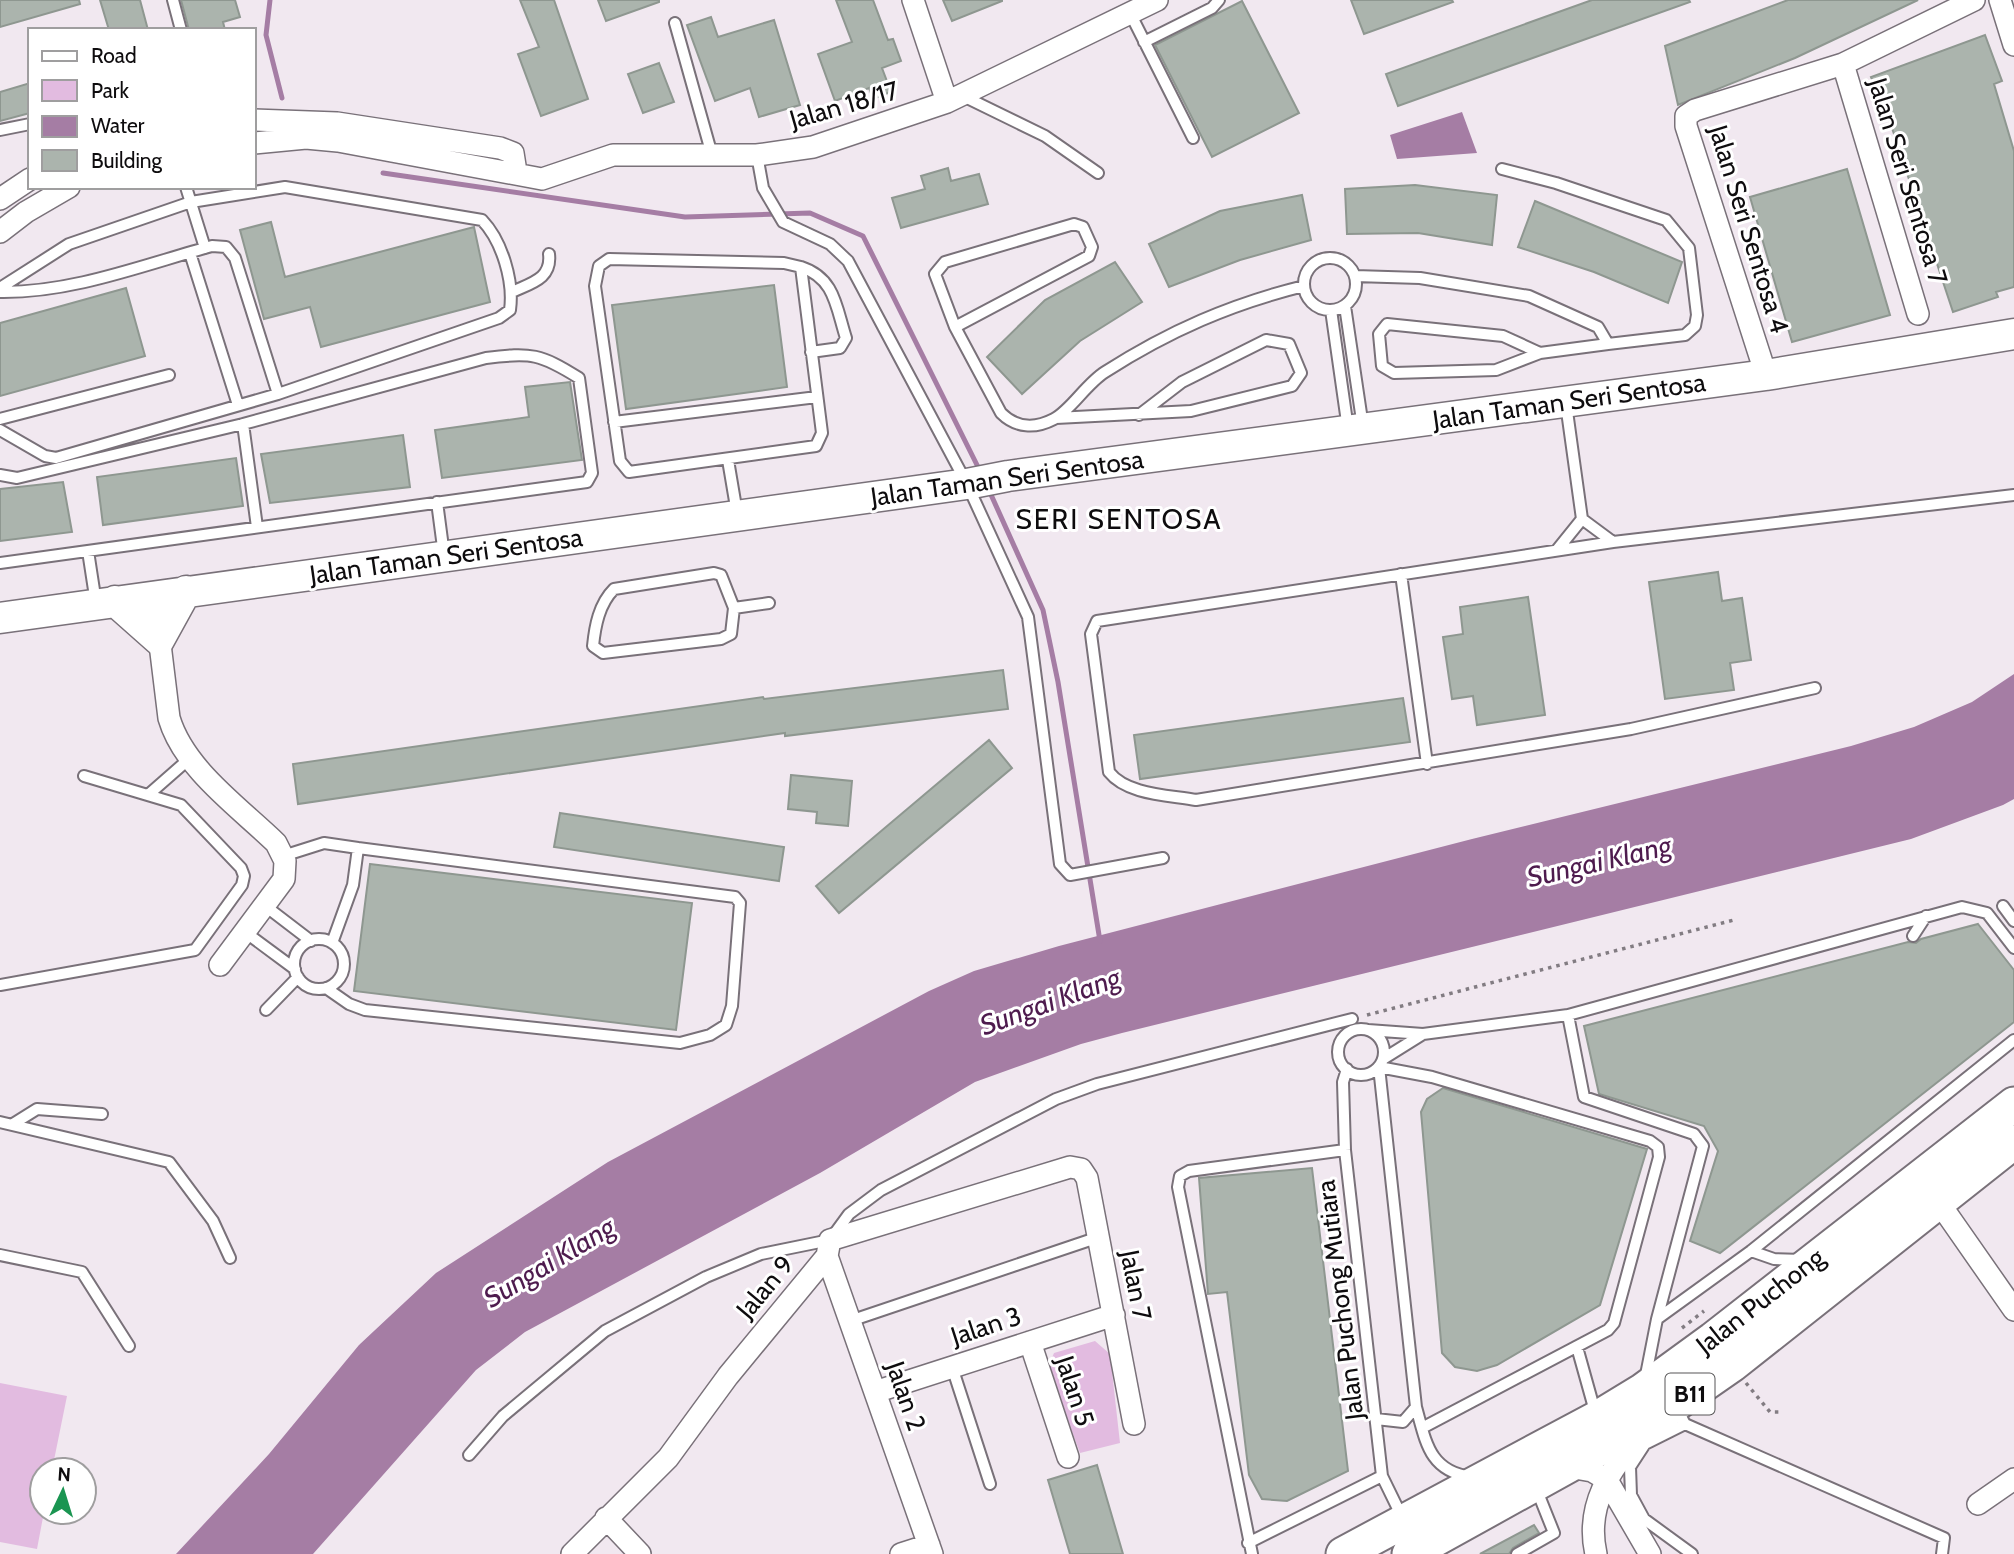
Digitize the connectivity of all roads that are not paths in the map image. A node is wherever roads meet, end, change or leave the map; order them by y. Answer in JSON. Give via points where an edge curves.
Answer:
{"nodes":[{"id":1,"x":173,"y":0,"type":"edge"},
{"id":2,"x":913,"y":0,"type":"edge"},
{"id":3,"x":1157,"y":0,"type":"edge"},
{"id":4,"x":1219,"y":0,"type":"edge"},
{"id":5,"x":1974,"y":0,"type":"edge"},
{"id":6,"x":2000,"y":0,"type":"edge"},
{"id":7,"x":1130,"y":13,"type":"junction"},
{"id":8,"x":675,"y":23,"type":"dead end"},
{"id":9,"x":180,"y":28,"type":"edge"},
{"id":10,"x":1144,"y":42,"type":"junction"},
{"id":11,"x":2014,"y":45,"type":"edge"},
{"id":12,"x":1843,"y":64,"type":"junction"},
{"id":13,"x":954,"y":99,"type":"junction"},
{"id":14,"x":256,"y":120,"type":"edge"},
{"id":15,"x":28,"y":124,"type":"edge"},
{"id":16,"x":0,"y":130,"type":"edge"},
{"id":17,"x":337,"y":132,"type":"junction"},
{"id":18,"x":1192,"y":138,"type":"dead end"},
{"id":19,"x":256,"y":143,"type":"edge"},
{"id":20,"x":712,"y":155,"type":"junction"},
{"id":21,"x":757,"y":155,"type":"junction"},
{"id":22,"x":1502,"y":169,"type":"dead end"},
{"id":23,"x":1098,"y":173,"type":"dead end"},
{"id":24,"x":28,"y":180,"type":"edge"},
{"id":25,"x":66,"y":189,"type":"edge"},
{"id":26,"x":187,"y":189,"type":"edge"},
{"id":27,"x":0,"y":200,"type":"edge"},
{"id":28,"x":191,"y":202,"type":"junction"},
{"id":29,"x":0,"y":232,"type":"edge"},
{"id":30,"x":205,"y":248,"type":"junction"},
{"id":31,"x":190,"y":253,"type":"junction"},
{"id":32,"x":549,"y":254,"type":"dead end"},
{"id":33,"x":801,"y":267,"type":"junction"},
{"id":34,"x":1355,"y":276,"type":"junction"},
{"id":35,"x":1304,"y":286,"type":"junction"},
{"id":36,"x":0,"y":290,"type":"edge"},
{"id":37,"x":512,"y":292,"type":"junction"},
{"id":38,"x":1345,"y":306,"type":"junction"},
{"id":39,"x":1331,"y":310,"type":"junction"},
{"id":40,"x":1918,"y":314,"type":"dead end"},
{"id":41,"x":955,"y":327,"type":"junction"},
{"id":42,"x":2014,"y":334,"type":"edge"},
{"id":43,"x":1608,"y":344,"type":"junction"},
{"id":44,"x":811,"y":352,"type":"junction"},
{"id":45,"x":1540,"y":353,"type":"junction"},
{"id":46,"x":1766,"y":374,"type":"junction"},
{"id":47,"x":169,"y":375,"type":"dead end"},
{"id":48,"x":278,"y":394,"type":"junction"},
{"id":49,"x":817,"y":397,"type":"junction"},
{"id":50,"x":1566,"y":401,"type":"junction"},
{"id":51,"x":238,"y":405,"type":"junction"},
{"id":52,"x":1139,"y":415,"type":"junction"},
{"id":53,"x":1056,"y":418,"type":"junction"},
{"id":54,"x":0,"y":419,"type":"edge"},
{"id":55,"x":614,"y":422,"type":"junction"},
{"id":56,"x":243,"y":424,"type":"junction"},
{"id":57,"x":0,"y":430,"type":"edge"},
{"id":58,"x":1356,"y":431,"type":"junction"},
{"id":59,"x":728,"y":460,"type":"junction"},
{"id":60,"x":0,"y":475,"type":"edge"},
{"id":61,"x":967,"y":484,"type":"junction"},
{"id":62,"x":2014,"y":495,"type":"edge"},
{"id":63,"x":437,"y":502,"type":"junction"},
{"id":64,"x":737,"y":516,"type":"junction"},
{"id":65,"x":1582,"y":519,"type":"junction"},
{"id":66,"x":257,"y":527,"type":"junction"},
{"id":67,"x":1613,"y":542,"type":"junction"},
{"id":68,"x":1558,"y":550,"type":"junction"},
{"id":69,"x":88,"y":551,"type":"junction"},
{"id":70,"x":444,"y":556,"type":"junction"},
{"id":71,"x":0,"y":563,"type":"edge"},
{"id":72,"x":1401,"y":574,"type":"junction"},
{"id":73,"x":186,"y":591,"type":"junction"},
{"id":74,"x":154,"y":595,"type":"junction"},
{"id":75,"x":106,"y":602,"type":"junction"},
{"id":76,"x":769,"y":603,"type":"dead end"},
{"id":77,"x":734,"y":608,"type":"junction"},
{"id":78,"x":0,"y":618,"type":"edge"},
{"id":79,"x":159,"y":640,"type":"junction"},
{"id":80,"x":1815,"y":688,"type":"dead end"},
{"id":81,"x":189,"y":759,"type":"junction"},
{"id":82,"x":1427,"y":764,"type":"junction"},
{"id":83,"x":84,"y":776,"type":"dead end"},
{"id":84,"x":148,"y":794,"type":"junction"},
{"id":85,"x":358,"y":848,"type":"junction"},
{"id":86,"x":284,"y":856,"type":"junction"},
{"id":87,"x":1163,"y":858,"type":"dead end"},
{"id":88,"x":264,"y":905,"type":"junction"},
{"id":89,"x":2003,"y":906,"type":"dead end"},
{"id":90,"x":1926,"y":916,"type":"junction"},
{"id":91,"x":2014,"y":921,"type":"edge"},
{"id":92,"x":245,"y":932,"type":"junction"},
{"id":93,"x":1913,"y":936,"type":"dead end"},
{"id":94,"x":311,"y":941,"type":"junction"},
{"id":95,"x":332,"y":943,"type":"junction"},
{"id":96,"x":2014,"y":948,"type":"edge"},
{"id":97,"x":220,"y":965,"type":"dead end"},
{"id":98,"x":296,"y":973,"type":"junction"},
{"id":99,"x":0,"y":985,"type":"edge"},
{"id":100,"x":327,"y":988,"type":"junction"},
{"id":101,"x":266,"y":1010,"type":"dead end"},
{"id":102,"x":1568,"y":1015,"type":"junction"},
{"id":103,"x":1352,"y":1019,"type":"road end"},
{"id":104,"x":1368,"y":1030,"type":"junction"},
{"id":105,"x":1423,"y":1034,"type":"junction"},
{"id":106,"x":2014,"y":1040,"type":"edge"},
{"id":107,"x":1381,"y":1063,"type":"junction"},
{"id":108,"x":1347,"y":1069,"type":"junction"},
{"id":109,"x":2014,"y":1104,"type":"edge"},
{"id":110,"x":102,"y":1114,"type":"dead end"},
{"id":111,"x":0,"y":1122,"type":"edge"},
{"id":112,"x":13,"y":1124,"type":"junction"},
{"id":113,"x":2014,"y":1142,"type":"edge"},
{"id":114,"x":1345,"y":1150,"type":"junction"},
{"id":115,"x":1930,"y":1189,"type":"junction"},
{"id":116,"x":1099,"y":1237,"type":"junction"},
{"id":117,"x":829,"y":1248,"type":"junction"},
{"id":118,"x":1751,"y":1251,"type":"junction"},
{"id":119,"x":0,"y":1255,"type":"edge"},
{"id":120,"x":230,"y":1258,"type":"dead end"},
{"id":121,"x":1814,"y":1260,"type":"junction"},
{"id":122,"x":2014,"y":1310,"type":"edge"},
{"id":123,"x":1114,"y":1315,"type":"junction"},
{"id":124,"x":1657,"y":1318,"type":"junction"},
{"id":125,"x":850,"y":1321,"type":"junction"},
{"id":126,"x":1030,"y":1342,"type":"junction"},
{"id":127,"x":129,"y":1346,"type":"dead end"},
{"id":128,"x":1577,"y":1347,"type":"junction"},
{"id":129,"x":951,"y":1367,"type":"junction"},
{"id":130,"x":875,"y":1392,"type":"junction"},
{"id":131,"x":1416,"y":1407,"type":"junction"},
{"id":132,"x":1666,"y":1408,"type":"junction"},
{"id":133,"x":1597,"y":1418,"type":"junction"},
{"id":134,"x":1376,"y":1419,"type":"junction"},
{"id":135,"x":1134,"y":1424,"type":"dead end"},
{"id":136,"x":1422,"y":1428,"type":"junction"},
{"id":137,"x":469,"y":1455,"type":"dead end"},
{"id":138,"x":1068,"y":1457,"type":"dead end"},
{"id":139,"x":1569,"y":1467,"type":"junction"},
{"id":140,"x":1382,"y":1476,"type":"junction"},
{"id":141,"x":1484,"y":1478,"type":"junction"},
{"id":142,"x":2014,"y":1479,"type":"edge"},
{"id":143,"x":1607,"y":1480,"type":"junction"},
{"id":144,"x":990,"y":1484,"type":"dead end"},
{"id":145,"x":1535,"y":1486,"type":"junction"},
{"id":146,"x":1978,"y":1504,"type":"dead end"},
{"id":147,"x":606,"y":1518,"type":"junction"},
{"id":148,"x":1641,"y":1525,"type":"junction"},
{"id":149,"x":1412,"y":1541,"type":"edge"},
{"id":150,"x":1248,"y":1542,"type":"junction"},
{"id":151,"x":930,"y":1550,"type":"edge"},
{"id":152,"x":572,"y":1554,"type":"edge"},
{"id":153,"x":640,"y":1554,"type":"edge"},
{"id":154,"x":901,"y":1554,"type":"edge"},
{"id":155,"x":1252,"y":1554,"type":"edge"},
{"id":156,"x":1343,"y":1554,"type":"edge"},
{"id":157,"x":1517,"y":1554,"type":"edge"},
{"id":158,"x":1596,"y":1554,"type":"edge"},
{"id":159,"x":1650,"y":1554,"type":"edge"},
{"id":160,"x":1692,"y":1554,"type":"edge"},
{"id":161,"x":1942,"y":1554,"type":"edge"}],
"edges":[{"from":1,"to":9,"type":"lane"},
{"from":2,"to":13,"type":"street"},
{"from":3,"to":7,"type":"street","name":"Jalan 18/17"},
{"from":4,"to":10,"type":"lane","via":[[1212,8]]},
{"from":5,"to":12,"type":"street","name":"Jalan Seri Sentosa 4"},
{"from":6,"to":11,"type":"street"},
{"from":7,"to":10,"type":"lane"},
{"from":7,"to":13,"type":"street","name":"Jalan 18/17"},
{"from":8,"to":20,"type":"lane"},
{"from":10,"to":18,"type":"lane"},
{"from":12,"to":40,"type":"street","name":"Jalan Seri Sentosa 7"},
{"from":12,"to":46,"type":"street","name":"Jalan Seri Sentosa 4","via":[[1686,116]]},
{"from":13,"to":21,"type":"street","name":"Jalan 18/17","via":[[824,144]]},
{"from":13,"to":23,"type":"lane","via":[[1045,136]]},
{"from":14,"to":17,"type":"street"},
{"from":15,"to":16,"type":"lane"},
{"from":17,"to":19,"type":"street"},
{"from":17,"to":20,"type":"street","name":"Jalan 18/17","via":[[542,179],[613,155]]},
{"from":20,"to":21,"type":"street","name":"Jalan 18/17"},
{"from":21,"to":61,"type":"lane","via":[[767,199],[783,222],[830,244],[848,261]]},
{"from":22,"to":43,"type":"lane","via":[[1666,220],[1689,248],[1695,326],[1685,335]]},
{"from":24,"to":27,"type":"street"},
{"from":25,"to":29,"type":"street"},
{"from":26,"to":28,"type":"lane"},
{"from":28,"to":30,"type":"lane"},
{"from":28,"to":36,"type":"lane","via":[[69,244]]},
{"from":28,"to":37,"type":"lane","via":[[285,187],[482,220],[493,232]]},
{"from":30,"to":31,"type":"lane"},
{"from":30,"to":48,"type":"lane","via":[[226,247],[235,258]]},
{"from":31,"to":36,"type":"lane","via":[[33,293]]},
{"from":31,"to":51,"type":"lane"},
{"from":32,"to":37,"type":"lane","via":[[544,276]]},
{"from":33,"to":44,"type":"lane"},
{"from":33,"to":44,"type":"lane","via":[[827,281],[846,338],[840,348]]},
{"from":33,"to":55,"type":"lane","via":[[609,260],[599,266],[595,286]]},
{"from":34,"to":35,"type":"lane","via":[[1340,261],[1322,260],[1310,268]]},
{"from":34,"to":38,"type":"lane","via":[[1354,294]]},
{"from":34,"to":43,"type":"lane","via":[[1420,278],[1529,296],[1598,327]]},
{"from":35,"to":39,"type":"lane","via":[[1308,299]]},
{"from":35,"to":53,"type":"lane","via":[[1246,301],[1138,352],[1082,389]]},
{"from":37,"to":48,"type":"lane","via":[[510,310],[499,318]]},
{"from":38,"to":39,"type":"lane"},
{"from":38,"to":58,"type":"lane"},
{"from":39,"to":58,"type":"lane"},
{"from":41,"to":41,"type":"lane","via":[[935,274],[945,262],[1074,224],[1083,227],[1092,247],[1089,256]]},
{"from":41,"to":53,"type":"lane","via":[[1009,421],[1023,426]]},
{"from":42,"to":46,"type":"main road","name":"Jalan Taman Seri Sentosa"},
{"from":43,"to":45,"type":"lane"},
{"from":44,"to":49,"type":"lane"},
{"from":45,"to":45,"type":"lane","via":[[1496,370],[1394,373],[1382,366],[1379,334],[1387,324],[1503,336]]},
{"from":46,"to":50,"type":"main road","name":"Jalan Taman Seri Sentosa"},
{"from":47,"to":54,"type":"lane"},
{"from":48,"to":51,"type":"lane"},
{"from":49,"to":55,"type":"lane"},
{"from":49,"to":59,"type":"lane","via":[[822,433],[816,446]]},
{"from":50,"to":58,"type":"main road","name":"Jalan Taman Seri Sentosa"},
{"from":50,"to":65,"type":"lane"},
{"from":51,"to":57,"type":"lane","via":[[57,458]]},
{"from":52,"to":52,"type":"lane","via":[[1191,411],[1292,386],[1301,373],[1289,344],[1266,340],[1182,382]]},
{"from":52,"to":53,"type":"lane"},
{"from":55,"to":59,"type":"lane","via":[[620,461],[629,472]]},
{"from":56,"to":60,"type":"lane","via":[[17,478]]},
{"from":56,"to":63,"type":"lane","via":[[486,358],[526,353],[554,362],[579,378],[592,473],[587,482]]},
{"from":56,"to":66,"type":"lane"},
{"from":58,"to":61,"type":"main road","name":"Jalan Taman Seri Sentosa"},
{"from":59,"to":64,"type":"lane"},
{"from":61,"to":64,"type":"main road","name":"Jalan Taman Seri Sentosa"},
{"from":61,"to":87,"type":"lane","via":[[1028,617],[1060,864],[1070,875]]},
{"from":62,"to":67,"type":"lane"},
{"from":63,"to":66,"type":"lane"},
{"from":63,"to":70,"type":"lane"},
{"from":64,"to":70,"type":"main road","name":"Jalan Taman Seri Sentosa"},
{"from":65,"to":67,"type":"lane"},
{"from":65,"to":68,"type":"lane"},
{"from":66,"to":69,"type":"lane"},
{"from":67,"to":68,"type":"lane"},
{"from":68,"to":72,"type":"lane"},
{"from":69,"to":71,"type":"lane"},
{"from":69,"to":75,"type":"lane"},
{"from":70,"to":73,"type":"main road","name":"Jalan Taman Seri Sentosa"},
{"from":72,"to":82,"type":"lane"},
{"from":72,"to":82,"type":"lane","via":[[1097,621],[1091,634],[1109,772],[1130,788],[1196,800]]},
{"from":73,"to":74,"type":"main road","name":"Jalan Taman Seri Sentosa"},
{"from":73,"to":79,"type":"main road"},
{"from":74,"to":75,"type":"main road","name":"Jalan Taman Seri Sentosa"},
{"from":74,"to":79,"type":"street"},
{"from":75,"to":78,"type":"main road","name":"Jalan Taman Seri Sentosa"},
{"from":75,"to":79,"type":"main road"},
{"from":76,"to":77,"type":"lane"},
{"from":77,"to":77,"type":"lane","via":[[733,630],[721,639],[603,653],[593,646],[595,626],[614,589],[714,573],[721,575]]},
{"from":79,"to":81,"type":"street","via":[[169,718],[174,737]]},
{"from":80,"to":82,"type":"lane","via":[[1631,729]]},
{"from":81,"to":84,"type":"lane"},
{"from":81,"to":86,"type":"street"},
{"from":83,"to":84,"type":"lane"},
{"from":84,"to":99,"type":"lane","via":[[181,806],[244,876],[195,950]]},
{"from":85,"to":86,"type":"lane","via":[[324,843]]},
{"from":85,"to":95,"type":"lane","via":[[353,885]]},
{"from":85,"to":100,"type":"lane","via":[[735,897],[741,915],[732,1006],[726,1026],[680,1043],[365,1010]]},
{"from":86,"to":88,"type":"street","via":[[284,879]]},
{"from":88,"to":92,"type":"street"},
{"from":88,"to":94,"type":"lane"},
{"from":89,"to":91,"type":"lane"},
{"from":90,"to":93,"type":"lane"},
{"from":90,"to":96,"type":"lane","via":[[1962,907],[1987,913]]},
{"from":90,"to":102,"type":"lane"},
{"from":92,"to":97,"type":"street"},
{"from":92,"to":98,"type":"lane"},
{"from":94,"to":95,"type":"lane"},
{"from":94,"to":98,"type":"lane","via":[[297,953]]},
{"from":95,"to":100,"type":"lane","via":[[343,955],[344,971]]},
{"from":98,"to":100,"type":"lane","via":[[310,987]]},
{"from":98,"to":101,"type":"lane"},
{"from":102,"to":105,"type":"lane"},
{"from":102,"to":124,"type":"lane","via":[[1584,1097],[1694,1134],[1703,1146]]},
{"from":103,"to":117,"type":"lane","via":[[1097,1084],[1056,1099],[881,1190],[849,1214]]},
{"from":104,"to":105,"type":"lane"},
{"from":104,"to":107,"type":"lane","via":[[1382,1041]]},
{"from":104,"to":108,"type":"lane","via":[[1351,1032],[1339,1045],[1341,1063]]},
{"from":105,"to":107,"type":"lane"},
{"from":106,"to":118,"type":"lane"},
{"from":107,"to":108,"type":"lane","via":[[1363,1075]]},
{"from":107,"to":128,"type":"lane","via":[[1658,1147],[1614,1323]]},
{"from":107,"to":131,"type":"lane"},
{"from":108,"to":114,"type":"lane","name":"Jalan Puchong Mutiara","via":[[1343,1082]]},
{"from":109,"to":115,"type":"main road","name":"Jalan Puchong","number":"B11"},
{"from":110,"to":112,"type":"lane","via":[[37,1109]]},
{"from":111,"to":112,"type":"lane"},
{"from":112,"to":120,"type":"lane","via":[[169,1162],[213,1221]]},
{"from":113,"to":115,"type":"main road","name":"Jalan Puchong","number":"B11"},
{"from":114,"to":134,"type":"lane","name":"Jalan Puchong Mutiara"},
{"from":114,"to":150,"type":"lane","via":[[1189,1171],[1180,1176],[1178,1187]]},
{"from":115,"to":121,"type":"main road","name":"Jalan Puchong","number":"B11"},
{"from":115,"to":122,"type":"street"},
{"from":115,"to":132,"type":"main road","name":"Jalan Puchong","number":"B11","via":[[1732,1365]]},
{"from":116,"to":117,"type":"street","name":"Jalan 7","via":[[1087,1178],[1081,1169],[1070,1167]]},
{"from":116,"to":123,"type":"street","name":"Jalan 7"},
{"from":116,"to":125,"type":"lane"},
{"from":117,"to":125,"type":"street","name":"Jalan 2"},
{"from":117,"to":137,"type":"lane","via":[[761,1254],[706,1277],[606,1331],[503,1416]]},
{"from":117,"to":147,"type":"street","name":"Jalan 9","via":[[668,1458]]},
{"from":118,"to":121,"type":"lane","via":[[1774,1259]]},
{"from":118,"to":124,"type":"lane"},
{"from":119,"to":127,"type":"lane","via":[[82,1272]]},
{"from":121,"to":132,"type":"main road","name":"Jalan Puchong","number":"B11"},
{"from":123,"to":126,"type":"street","name":"Jalan 3"},
{"from":123,"to":135,"type":"street","name":"Jalan 7"},
{"from":124,"to":132,"type":"lane"},
{"from":125,"to":130,"type":"street","name":"Jalan 2"},
{"from":126,"to":129,"type":"street","name":"Jalan 3"},
{"from":126,"to":138,"type":"street","name":"Jalan 5"},
{"from":128,"to":133,"type":"lane"},
{"from":128,"to":136,"type":"lane"},
{"from":129,"to":130,"type":"street","name":"Jalan 3"},
{"from":129,"to":144,"type":"lane"},
{"from":130,"to":151,"type":"street","name":"Jalan 2"},
{"from":131,"to":134,"type":"lane","via":[[1403,1422]]},
{"from":131,"to":136,"type":"lane"},
{"from":132,"to":133,"type":"main road","name":"Jalan Puchong","number":"B11"},
{"from":132,"to":139,"type":"main road","name":"Jalan Puchong","number":"B11"},
{"from":132,"to":143,"type":"street","via":[[1622,1456]]},
{"from":132,"to":148,"type":"lane","via":[[1630,1467],[1631,1495]]},
{"from":132,"to":161,"type":"lane","via":[[1741,1447],[1944,1538]]},
{"from":133,"to":141,"type":"main road","name":"Jalan Puchong","number":"B11"},
{"from":134,"to":140,"type":"lane","name":"Jalan Puchong Mutiara"},
{"from":136,"to":141,"type":"lane","via":[[1436,1463],[1465,1476]]},
{"from":139,"to":143,"type":"street","via":[[1592,1471]]},
{"from":139,"to":145,"type":"main road","name":"Jalan Puchong","number":"B11"},
{"from":140,"to":149,"type":"lane","name":"Jalan Puchong Mutiara"},
{"from":140,"to":150,"type":"lane"},
{"from":141,"to":149,"type":"main road","name":"Jalan Puchong","number":"B11"},
{"from":142,"to":146,"type":"street"},
{"from":143,"to":148,"type":"street"},
{"from":143,"to":158,"type":"street","via":[[1594,1510]]},
{"from":145,"to":149,"type":"main road","name":"Jalan Puchong","number":"B11"},
{"from":145,"to":157,"type":"lane","via":[[1554,1533]]},
{"from":147,"to":152,"type":"street","name":"Jalan 9"},
{"from":147,"to":153,"type":"street"},
{"from":148,"to":159,"type":"street"},
{"from":148,"to":160,"type":"lane"},
{"from":149,"to":156,"type":"main road","name":"Jalan Puchong","number":"B11"},
{"from":150,"to":155,"type":"lane"},
{"from":151,"to":154,"type":"street"}]}
